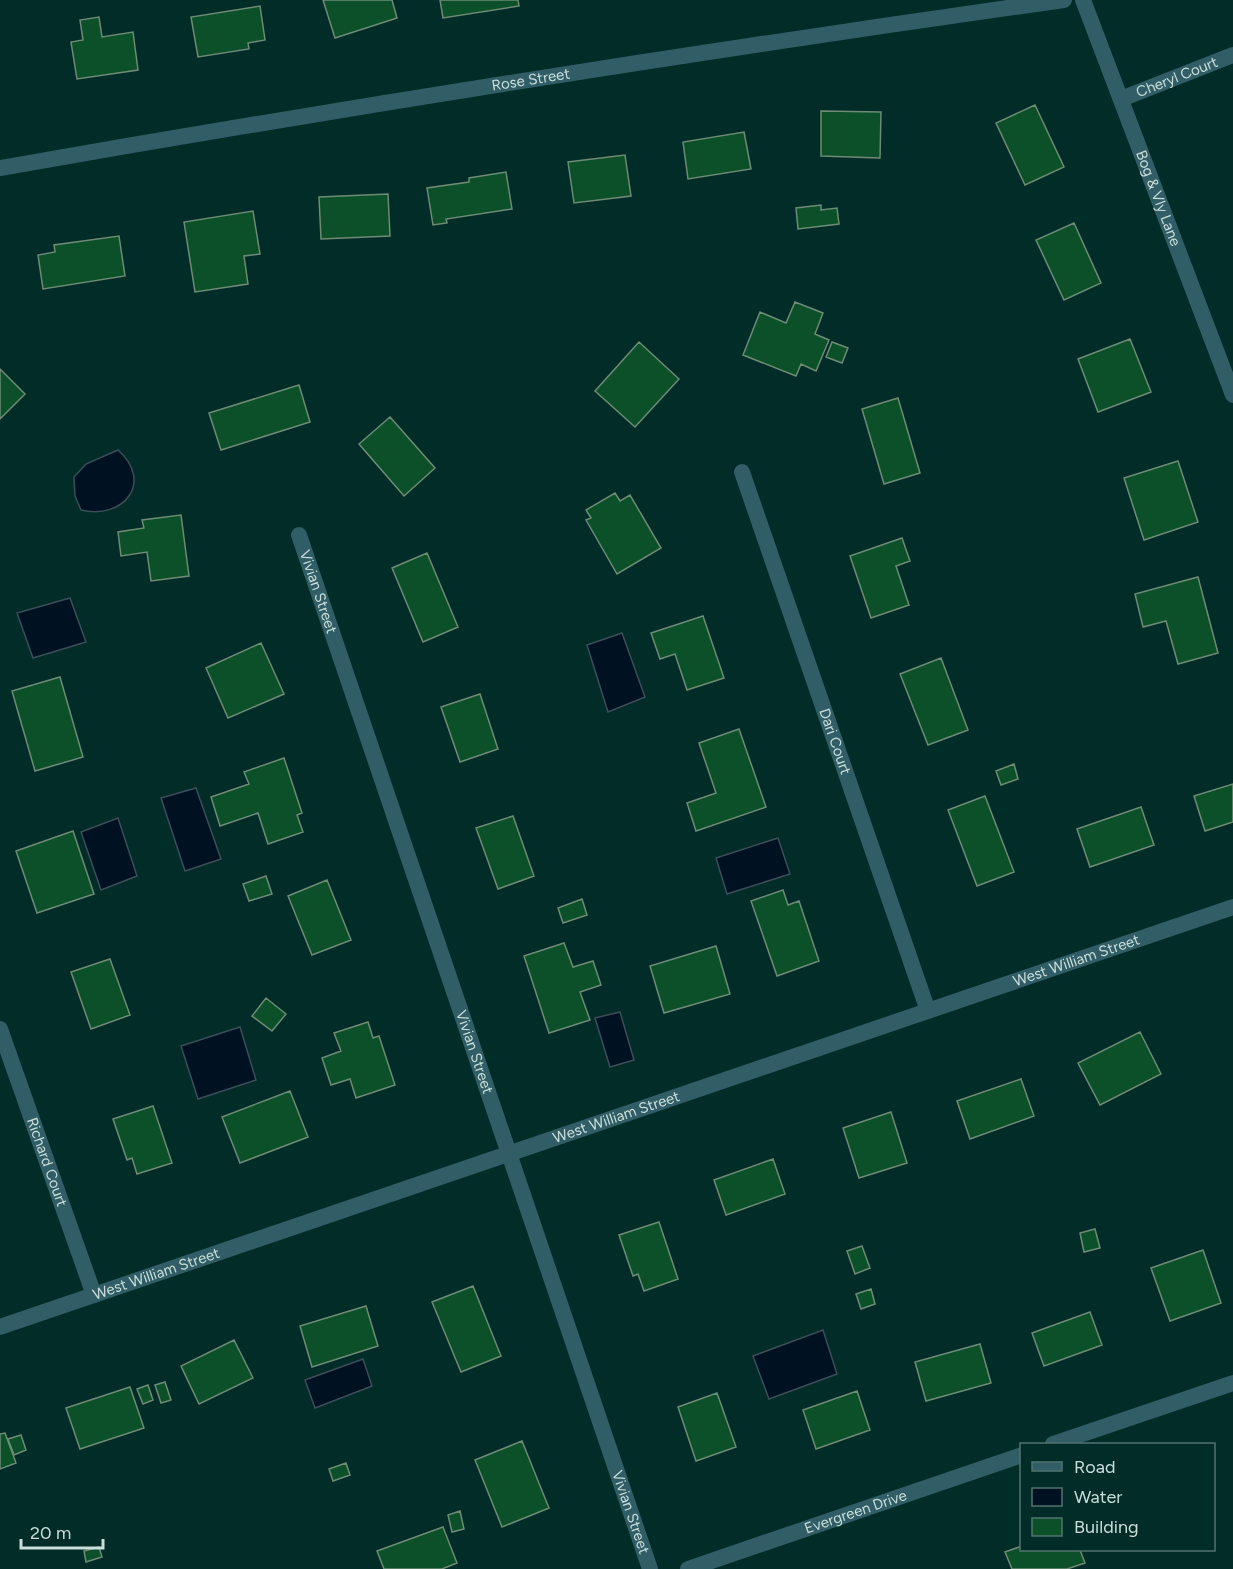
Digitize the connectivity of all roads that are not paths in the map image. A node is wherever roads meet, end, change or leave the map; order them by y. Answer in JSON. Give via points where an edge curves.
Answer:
{"nodes":[{"id":1,"x":1064,"y":0,"type":"edge"},
{"id":2,"x":1083,"y":0,"type":"edge"},
{"id":3,"x":1233,"y":55,"type":"edge"},
{"id":4,"x":1121,"y":99,"type":"junction"},
{"id":5,"x":0,"y":168,"type":"edge"},
{"id":6,"x":1233,"y":395,"type":"edge"},
{"id":7,"x":742,"y":472,"type":"dead end"},
{"id":8,"x":299,"y":535,"type":"dead end"},
{"id":9,"x":1233,"y":907,"type":"edge"},
{"id":10,"x":928,"y":1011,"type":"junction"},
{"id":11,"x":0,"y":1029,"type":"edge"},
{"id":12,"x":510,"y":1154,"type":"junction"},
{"id":13,"x":94,"y":1296,"type":"junction"},
{"id":14,"x":0,"y":1327,"type":"edge"},
{"id":15,"x":1233,"y":1383,"type":"edge"},
{"id":16,"x":1056,"y":1443,"type":"edge"},
{"id":17,"x":1020,"y":1456,"type":"edge"},
{"id":18,"x":650,"y":1569,"type":"edge"},
{"id":19,"x":688,"y":1569,"type":"edge"}],
"edges":[{"from":1,"to":5,"type":"street","name":"Rose Street","via":[[787,40]]},
{"from":2,"to":4,"type":"street","name":"Bog & Vly Lane"},
{"from":3,"to":4,"type":"street","name":"Cheryl Court"},
{"from":4,"to":6,"type":"street","name":"Bog & Vly Lane"},
{"from":7,"to":10,"type":"street","name":"Dari Court"},
{"from":8,"to":12,"type":"street","name":"Vivian Street"},
{"from":9,"to":10,"type":"street","name":"West William Street"},
{"from":10,"to":12,"type":"street","name":"West William Street"},
{"from":11,"to":13,"type":"street","name":"Richard Court"},
{"from":12,"to":13,"type":"street","name":"West William Street"},
{"from":12,"to":18,"type":"street","name":"Vivian Street"},
{"from":13,"to":14,"type":"street","name":"West William Street"},
{"from":15,"to":16,"type":"street"},
{"from":17,"to":19,"type":"street","name":"Evergreen Drive"}]}
